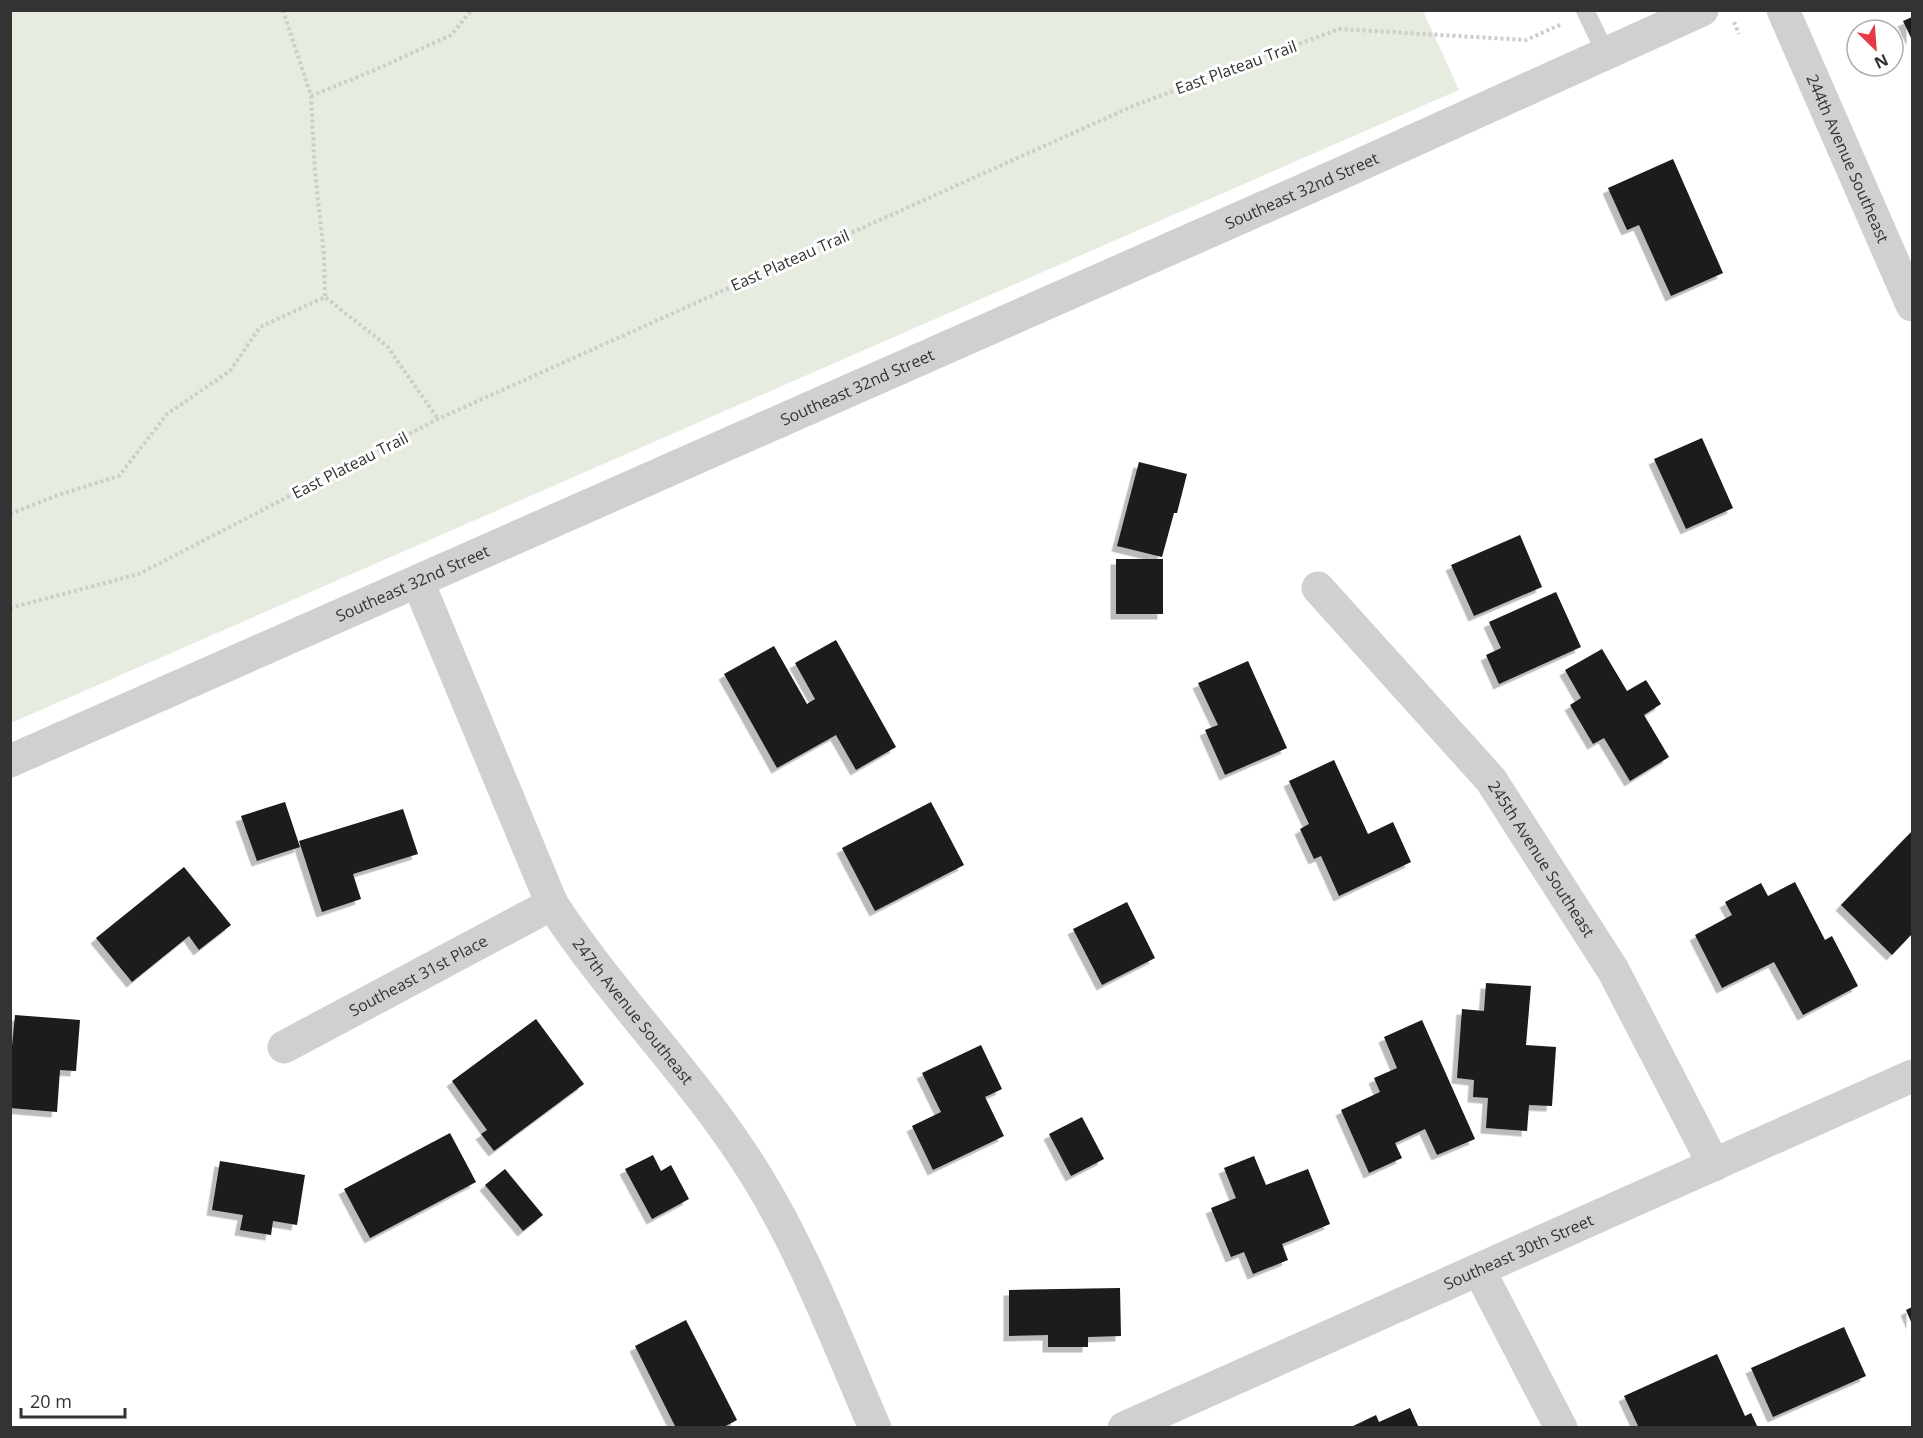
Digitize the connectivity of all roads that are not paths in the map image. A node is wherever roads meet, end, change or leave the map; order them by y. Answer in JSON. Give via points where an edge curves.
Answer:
{"nodes":[{"id":1,"x":1702,"y":10,"type":"edge"},
{"id":2,"x":1783,"y":10,"type":"edge"},
{"id":3,"x":1586,"y":12,"type":"edge"},
{"id":4,"x":1606,"y":54,"type":"junction"},
{"id":5,"x":1912,"y":305,"type":"edge"},
{"id":6,"x":418,"y":582,"type":"junction"},
{"id":7,"x":1318,"y":588,"type":"dead end"},
{"id":8,"x":10,"y":761,"type":"edge"},
{"id":9,"x":552,"y":904,"type":"junction"},
{"id":10,"x":284,"y":1047,"type":"dead end"},
{"id":11,"x":1912,"y":1076,"type":"edge"},
{"id":12,"x":1714,"y":1165,"type":"junction"},
{"id":13,"x":1479,"y":1270,"type":"junction"},
{"id":14,"x":875,"y":1428,"type":"edge"},
{"id":15,"x":1124,"y":1428,"type":"edge"},
{"id":16,"x":1561,"y":1428,"type":"edge"}],
"edges":[{"from":1,"to":4,"type":"street","name":"Southeast 32nd Street"},
{"from":2,"to":5,"type":"street","name":"244th Avenue Southeast"},
{"from":3,"to":4,"type":"lane"},
{"from":4,"to":6,"type":"street","name":"Southeast 32nd Street"},
{"from":6,"to":8,"type":"street","name":"Southeast 32nd Street"},
{"from":6,"to":9,"type":"street","name":"247th Avenue Southeast"},
{"from":7,"to":12,"type":"street","name":"245th Avenue Southeast","via":[[1491,780],[1613,970]]},
{"from":9,"to":10,"type":"street","name":"Southeast 31st Place"},
{"from":9,"to":14,"type":"street","name":"247th Avenue Southeast","via":[[577,942],[710,1108],[757,1177],[807,1270]]},
{"from":11,"to":12,"type":"street","name":"Southeast 30th Street"},
{"from":12,"to":13,"type":"street","name":"Southeast 30th Street"},
{"from":13,"to":15,"type":"street","name":"Southeast 30th Street"},
{"from":13,"to":16,"type":"street"}]}
